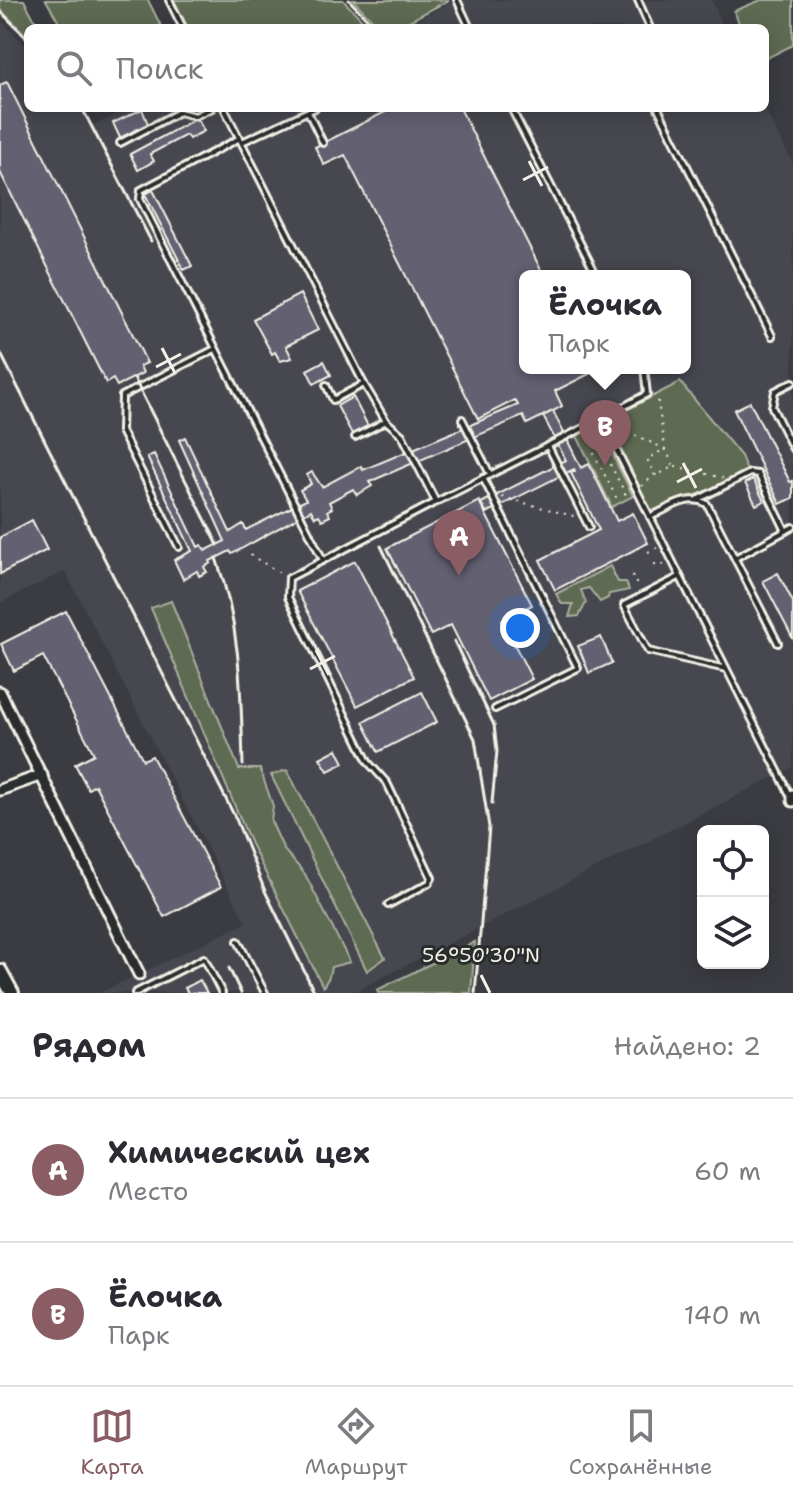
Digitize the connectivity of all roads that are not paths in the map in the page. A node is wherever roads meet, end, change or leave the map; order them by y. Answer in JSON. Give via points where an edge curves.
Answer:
{"nodes":[{"id":1,"x":169,"y":0,"type":"edge"},
{"id":2,"x":457,"y":0,"type":"edge"},
{"id":3,"x":638,"y":0,"type":"edge"},
{"id":4,"x":181,"y":24,"type":"edge"},
{"id":5,"x":468,"y":24,"type":"edge"},
{"id":6,"x":648,"y":24,"type":"edge"},
{"id":7,"x":179,"y":112,"type":"edge"},
{"id":8,"x":179,"y":112,"type":"edge"},
{"id":9,"x":204,"y":112,"type":"edge"},
{"id":10,"x":226,"y":112,"type":"edge"},
{"id":11,"x":308,"y":112,"type":"joint"},
{"id":12,"x":513,"y":112,"type":"edge"},
{"id":13,"x":660,"y":112,"type":"edge"},
{"id":14,"x":241,"y":140,"type":"junction"},
{"id":15,"x":120,"y":143,"type":"dead end"},
{"id":16,"x":323,"y":143,"type":"dead end"},
{"id":17,"x":594,"y":270,"type":"edge"},
{"id":18,"x":772,"y":336,"type":"dead end"},
{"id":19,"x":215,"y":349,"type":"junction"},
{"id":20,"x":645,"y":374,"type":"edge"},
{"id":21,"x":793,"y":382,"type":"edge"},
{"id":22,"x":364,"y":384,"type":"junction"},
{"id":23,"x":326,"y":385,"type":"dead end"},
{"id":24,"x":462,"y":419,"type":"dead end"},
{"id":25,"x":601,"y":419,"type":"junction"},
{"id":26,"x":386,"y":421,"type":"junction"},
{"id":27,"x":355,"y":437,"type":"dead end"},
{"id":28,"x":548,"y":446,"type":"junction"},
{"id":29,"x":793,"y":449,"type":"edge"},
{"id":30,"x":490,"y":475,"type":"junction"},
{"id":31,"x":483,"y":478,"type":"junction"},
{"id":32,"x":699,"y":499,"type":"junction"},
{"id":33,"x":436,"y":502,"type":"junction"},
{"id":34,"x":650,"y":517,"type":"junction"},
{"id":35,"x":589,"y":527,"type":"dead end"},
{"id":36,"x":793,"y":527,"type":"edge"},
{"id":37,"x":786,"y":531,"type":"junction"},
{"id":38,"x":179,"y":547,"type":"dead end"},
{"id":39,"x":735,"y":558,"type":"junction"},
{"id":40,"x":323,"y":561,"type":"junction"},
{"id":41,"x":679,"y":577,"type":"junction"},
{"id":42,"x":778,"y":643,"type":"dead end"},
{"id":43,"x":726,"y":669,"type":"junction"},
{"id":44,"x":0,"y":692,"type":"edge"},
{"id":45,"x":495,"y":709,"type":"dead end"},
{"id":46,"x":42,"y":775,"type":"junction"},
{"id":47,"x":0,"y":790,"type":"edge"},
{"id":48,"x":793,"y":798,"type":"edge"},
{"id":49,"x":388,"y":905,"type":"dead end"},
{"id":50,"x":238,"y":941,"type":"dead end"},
{"id":51,"x":0,"y":971,"type":"edge"},
{"id":52,"x":139,"y":974,"type":"dead end"},
{"id":53,"x":12,"y":993,"type":"edge"},
{"id":54,"x":135,"y":993,"type":"edge"},
{"id":55,"x":222,"y":993,"type":"edge"},
{"id":56,"x":265,"y":993,"type":"edge"}],
"edges":[{"from":1,"to":4,"type":"lane"},
{"from":2,"to":5,"type":"lane"},
{"from":3,"to":6,"type":"lane"},
{"from":7,"to":9,"type":"lane"},
{"from":8,"to":15,"type":"lane"},
{"from":10,"to":14,"type":"lane"},
{"from":11,"to":14,"type":"lane"},
{"from":11,"to":16,"type":"lane"},
{"from":12,"to":17,"type":"lane"},
{"from":13,"to":18,"type":"lane"},
{"from":14,"to":19,"type":"lane","via":[[141,190],[140,199]]},
{"from":14,"to":22,"type":"lane"},
{"from":19,"to":38,"type":"lane","via":[[122,396],[121,431]]},
{"from":19,"to":40,"type":"lane"},
{"from":20,"to":25,"type":"lane","via":[[647,394]]},
{"from":21,"to":29,"type":"lane","via":[[775,391],[772,407]]},
{"from":22,"to":23,"type":"lane","via":[[333,400]]},
{"from":22,"to":26,"type":"lane"},
{"from":24,"to":30,"type":"lane"},
{"from":25,"to":28,"type":"lane"},
{"from":25,"to":34,"type":"lane"},
{"from":26,"to":27,"type":"lane"},
{"from":26,"to":33,"type":"lane","via":[[402,435]]},
{"from":28,"to":30,"type":"lane"},
{"from":28,"to":35,"type":"lane"},
{"from":30,"to":31,"type":"lane"},
{"from":31,"to":33,"type":"lane"},
{"from":31,"to":45,"type":"lane","via":[[578,668]]},
{"from":32,"to":34,"type":"lane"},
{"from":32,"to":37,"type":"lane","via":[[750,473],[758,474]]},
{"from":32,"to":39,"type":"lane","via":[[707,504]]},
{"from":33,"to":40,"type":"lane"},
{"from":34,"to":41,"type":"lane"},
{"from":36,"to":37,"type":"lane"},
{"from":37,"to":39,"type":"lane"},
{"from":39,"to":42,"type":"lane"},
{"from":40,"to":49,"type":"lane","via":[[289,578],[288,597],[368,762],[387,783],[432,878]]},
{"from":41,"to":43,"type":"lane"},
{"from":41,"to":43,"type":"lane","via":[[624,605],[648,651]]},
{"from":43,"to":48,"type":"lane"},
{"from":44,"to":46,"type":"street"},
{"from":46,"to":47,"type":"street"},
{"from":46,"to":52,"type":"street"},
{"from":50,"to":56,"type":"lane"},
{"from":51,"to":53,"type":"main road"},
{"from":54,"to":55,"type":"lane","via":[[204,958]]}]}
